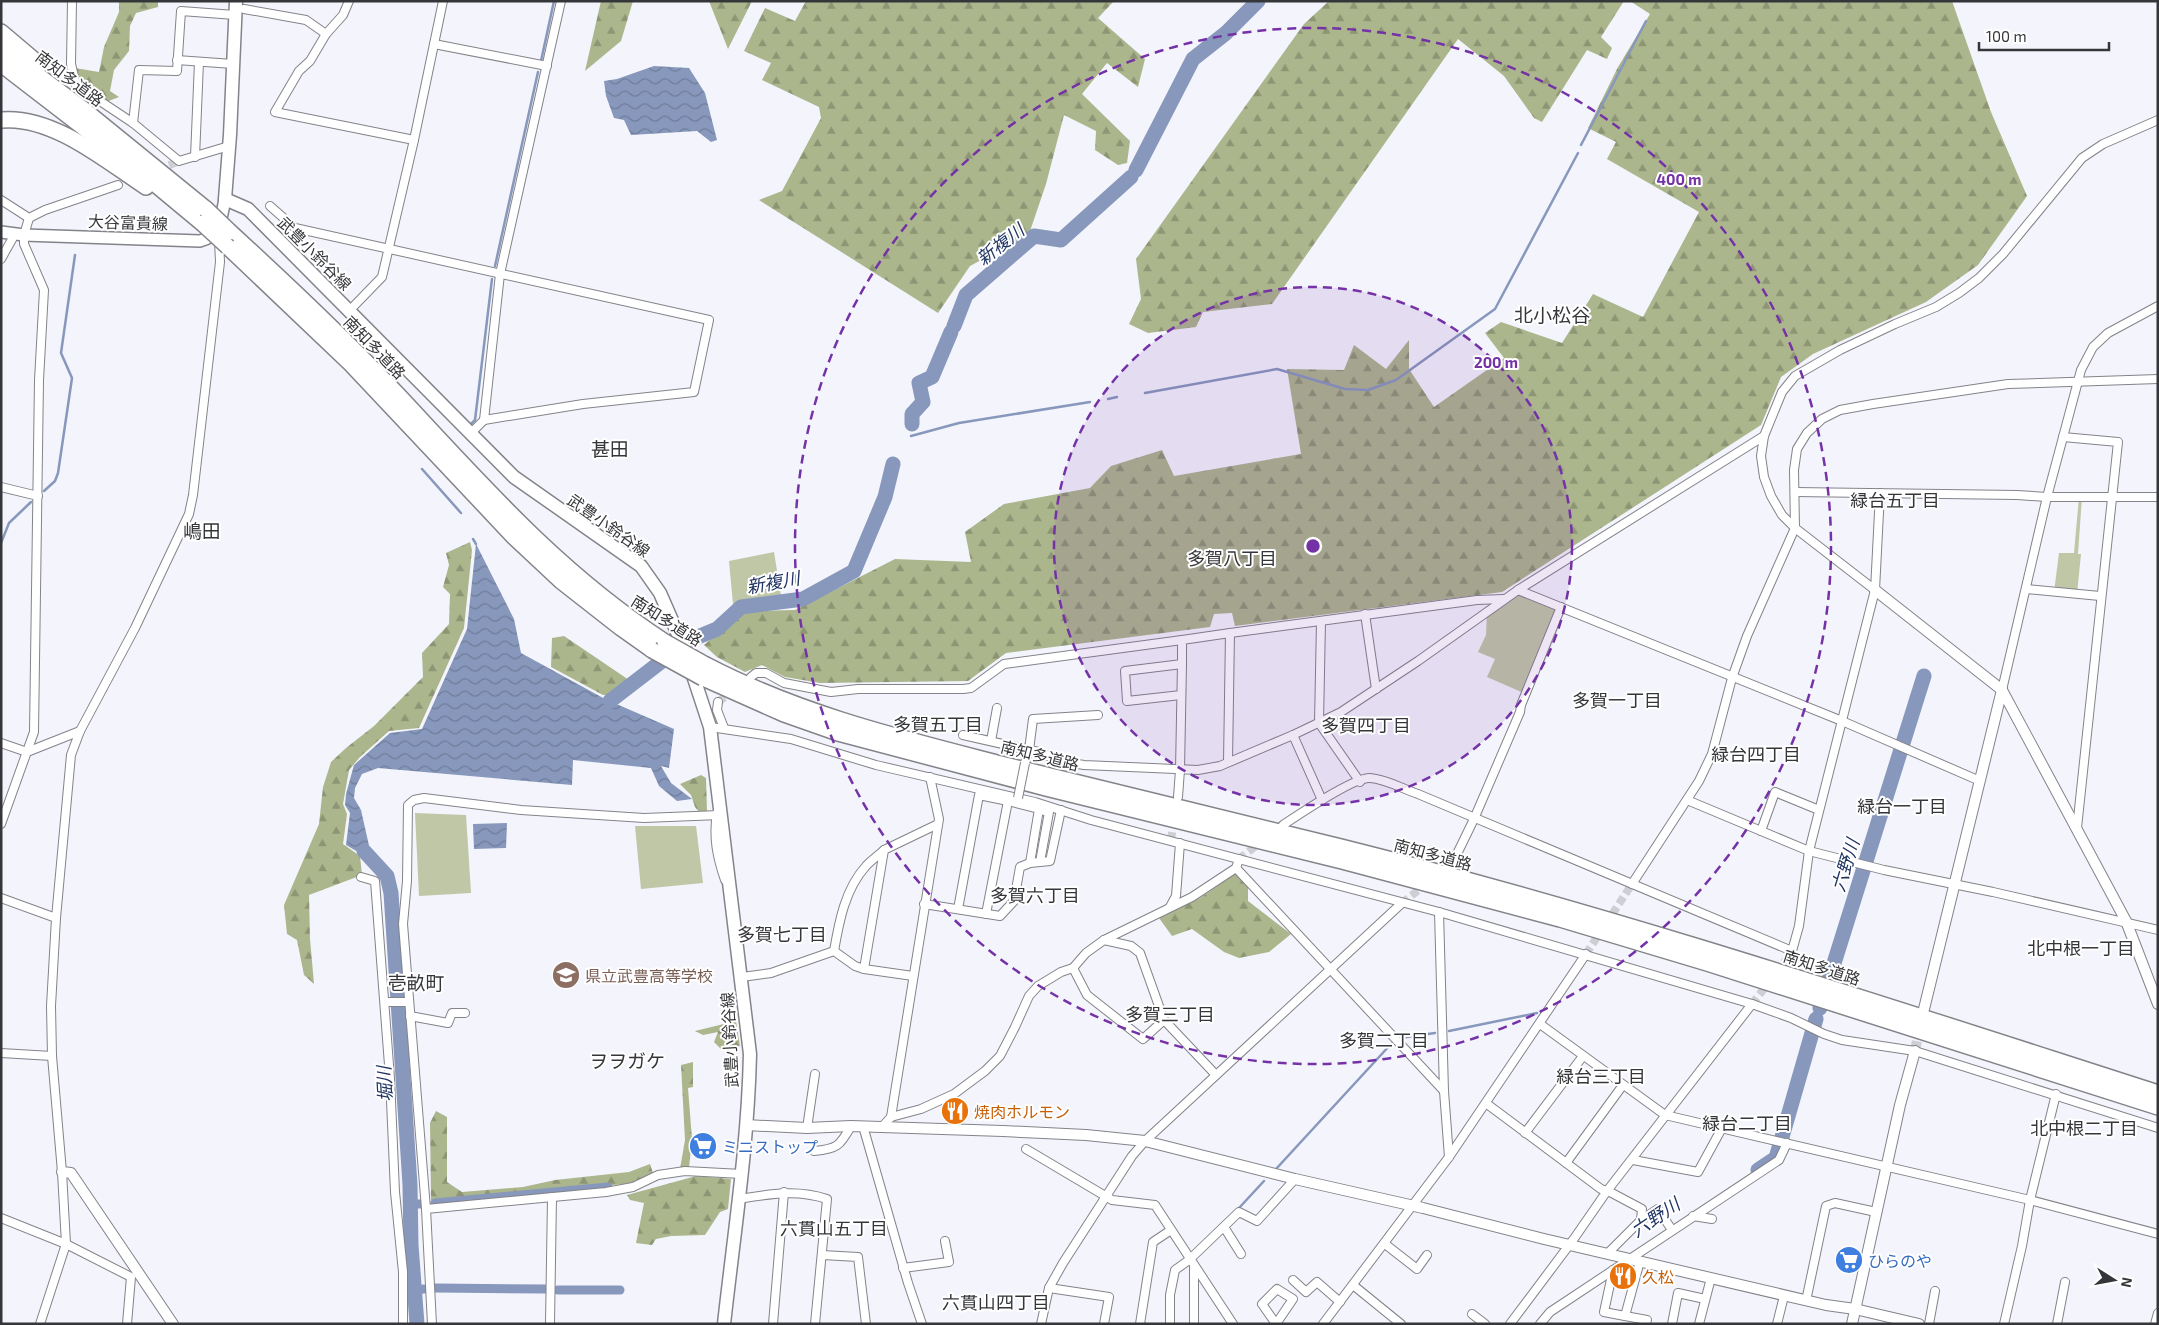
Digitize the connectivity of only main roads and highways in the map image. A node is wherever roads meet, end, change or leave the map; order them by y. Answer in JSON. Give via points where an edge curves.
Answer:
{"nodes":[{"id":1,"x":238,"y":8,"type":"edge"},
{"id":2,"x":1,"y":32,"type":"edge"},
{"id":3,"x":1,"y":48,"type":"edge"},
{"id":4,"x":1,"y":64,"type":"edge"},
{"id":5,"x":1,"y":120,"type":"edge"},
{"id":6,"x":172,"y":181,"type":"junction"},
{"id":7,"x":225,"y":199,"type":"junction"},
{"id":8,"x":201,"y":216,"type":"junction"},
{"id":9,"x":1,"y":232,"type":"edge"},
{"id":10,"x":226,"y":236,"type":"junction"},
{"id":11,"x":665,"y":643,"type":"junction"},
{"id":12,"x":704,"y":672,"type":"junction"},
{"id":13,"x":2158,"y":1093,"type":"edge"},
{"id":14,"x":2158,"y":1107,"type":"edge"},
{"id":15,"x":724,"y":1324,"type":"edge"}],
"edges":[{"from":1,"to":7,"type":"main road"},
{"from":2,"to":6,"type":"highway","via":[[158,162]]},
{"from":3,"to":6,"type":"highway","name":"南知多道路"},
{"from":4,"to":8,"type":"highway","name":"南知多道路"},
{"from":5,"to":8,"type":"highway","via":[[40,124],[61,132],[146,186],[186,217]]},
{"from":6,"to":8,"type":"highway","name":"南知多道路"},
{"from":7,"to":10,"type":"main road"},
{"from":7,"to":11,"type":"main road","name":"武豊小鈴谷線","via":[[248,209],[523,485],[641,566],[660,593]]},
{"from":8,"to":10,"type":"highway","name":"南知多道路","bridge":true},
{"from":9,"to":10,"type":"main road","name":"大谷富貴線","via":[[200,241]]},
{"from":10,"to":11,"type":"highway","name":"南知多道路","via":[[514,536],[562,581],[621,628]]},
{"from":11,"to":12,"type":"highway","name":"南知多道路","bridge":true},
{"from":11,"to":15,"type":"main road","name":"武豊小鈴谷線","via":[[684,648],[710,727],[718,815],[750,1054],[742,1174]]},
{"from":12,"to":13,"type":"highway","name":"南知多道路","via":[[840,721],[924,744],[1345,848],[1565,907]]},
{"from":12,"to":14,"type":"highway","name":"南知多道路","via":[[776,711],[838,733],[1560,919]]}]}
